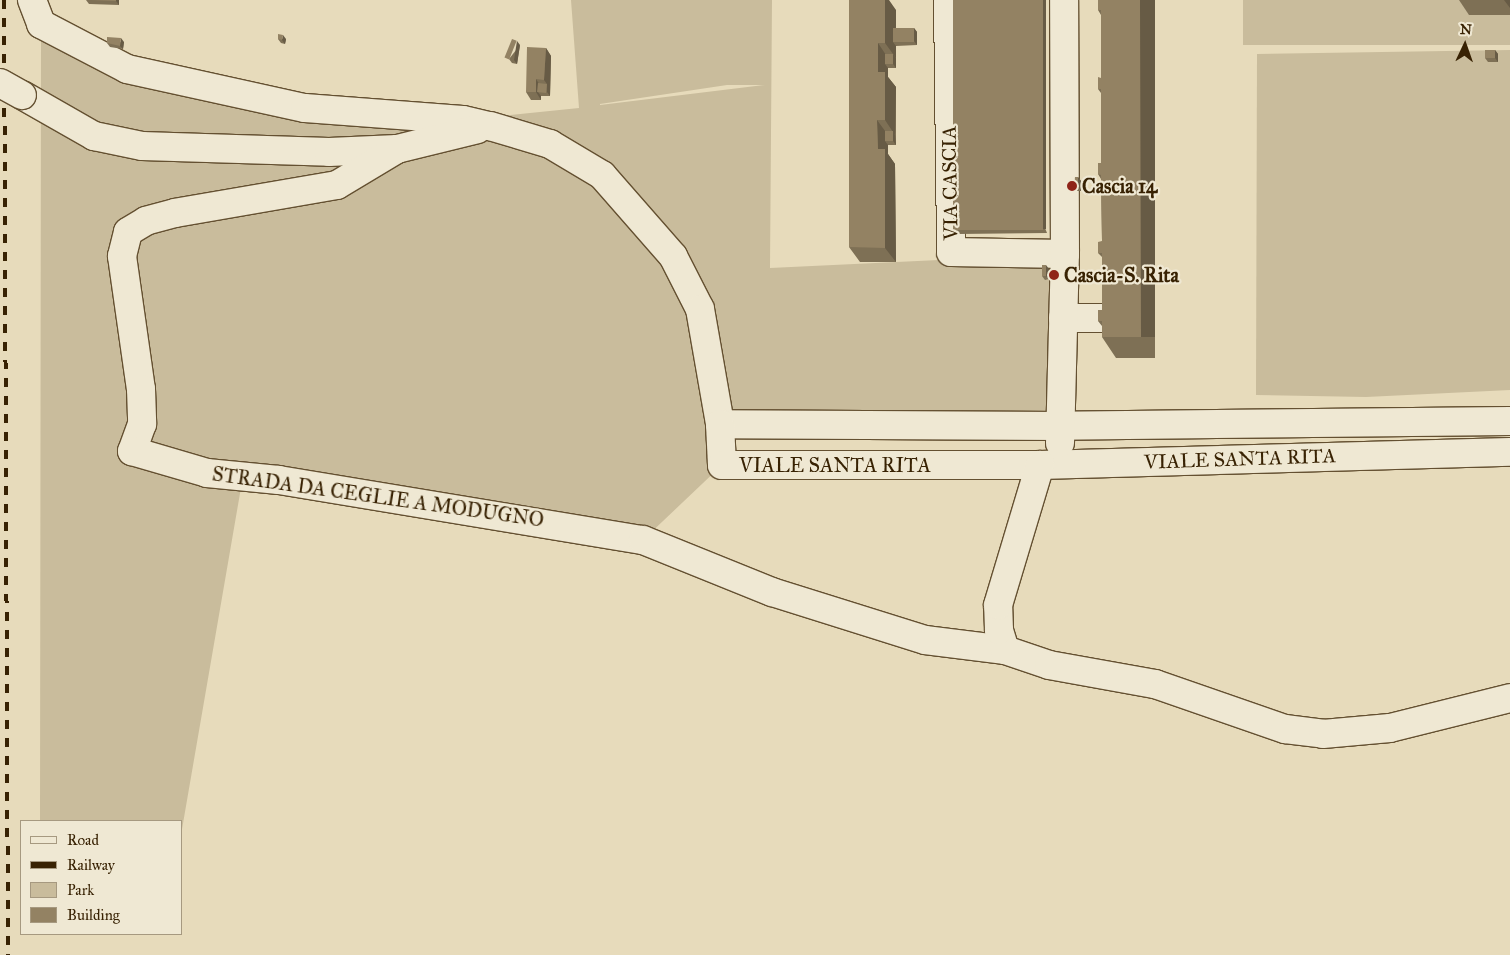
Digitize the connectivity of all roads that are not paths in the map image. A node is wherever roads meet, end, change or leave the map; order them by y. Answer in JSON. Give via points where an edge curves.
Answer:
{"nodes":[{"id":1,"x":32,"y":0,"type":"edge"},
{"id":2,"x":948,"y":0,"type":"edge"},
{"id":3,"x":1064,"y":0,"type":"edge"},
{"id":4,"x":11,"y":89,"type":"edge"},
{"id":5,"x":490,"y":126,"type":"junction"},
{"id":6,"x":397,"y":149,"type":"junction"},
{"id":7,"x":1065,"y":254,"type":"junction"},
{"id":8,"x":1063,"y":318,"type":"junction"},
{"id":9,"x":1106,"y":318,"type":"edge"},
{"id":10,"x":1510,"y":421,"type":"edge"},
{"id":11,"x":1406,"y":422,"type":"junction"},
{"id":12,"x":720,"y":424,"type":"junction"},
{"id":13,"x":1060,"y":426,"type":"junction"},
{"id":14,"x":1510,"y":452,"type":"edge"},
{"id":15,"x":1406,"y":453,"type":"junction"},
{"id":16,"x":1050,"y":465,"type":"junction"},
{"id":17,"x":1005,"y":650,"type":"junction"},
{"id":18,"x":1510,"y":698,"type":"edge"}],
"edges":[{"from":1,"to":5,"type":"street","via":[[41,24],[127,69],[305,108],[462,120]]},
{"from":2,"to":7,"type":"street","name":"VIA CASCIA","via":[[951,252]]},
{"from":3,"to":7,"type":"street"},
{"from":4,"to":6,"type":"street","via":[[94,136],[142,146],[329,152]]},
{"from":5,"to":6,"type":"street"},
{"from":5,"to":12,"type":"street","via":[[550,144],[602,175],[673,256],[700,310]]},
{"from":6,"to":17,"type":"street","name":"STRADA DA CEGLIE A MODUGNO","via":[[337,185],[175,213],[146,221],[128,232],[122,256],[141,389],[142,424],[132,451],[207,473],[279,480],[643,540],[772,592],[908,635]]},
{"from":7,"to":8,"type":"street"},
{"from":8,"to":9,"type":"street"},
{"from":8,"to":13,"type":"street"},
{"from":10,"to":11,"type":"street","name":"VIALE SANTA RITA"},
{"from":11,"to":13,"type":"street","name":"VIALE SANTA RITA"},
{"from":11,"to":15,"type":"street"},
{"from":12,"to":13,"type":"street","name":"VIALE SANTA RITA"},
{"from":12,"to":16,"type":"street","name":"VIALE SANTA RITA","via":[[722,465]]},
{"from":13,"to":16,"type":"street"},
{"from":14,"to":15,"type":"street","name":"VIALE SANTA RITA"},
{"from":15,"to":16,"type":"street","name":"VIALE SANTA RITA"},
{"from":16,"to":17,"type":"street","via":[[998,605],[999,630]]},
{"from":17,"to":18,"type":"street","name":"STRADA DA CEGLIE A MODUGNO","via":[[1049,665],[1155,684],[1285,728],[1323,734],[1390,728]]}]}
